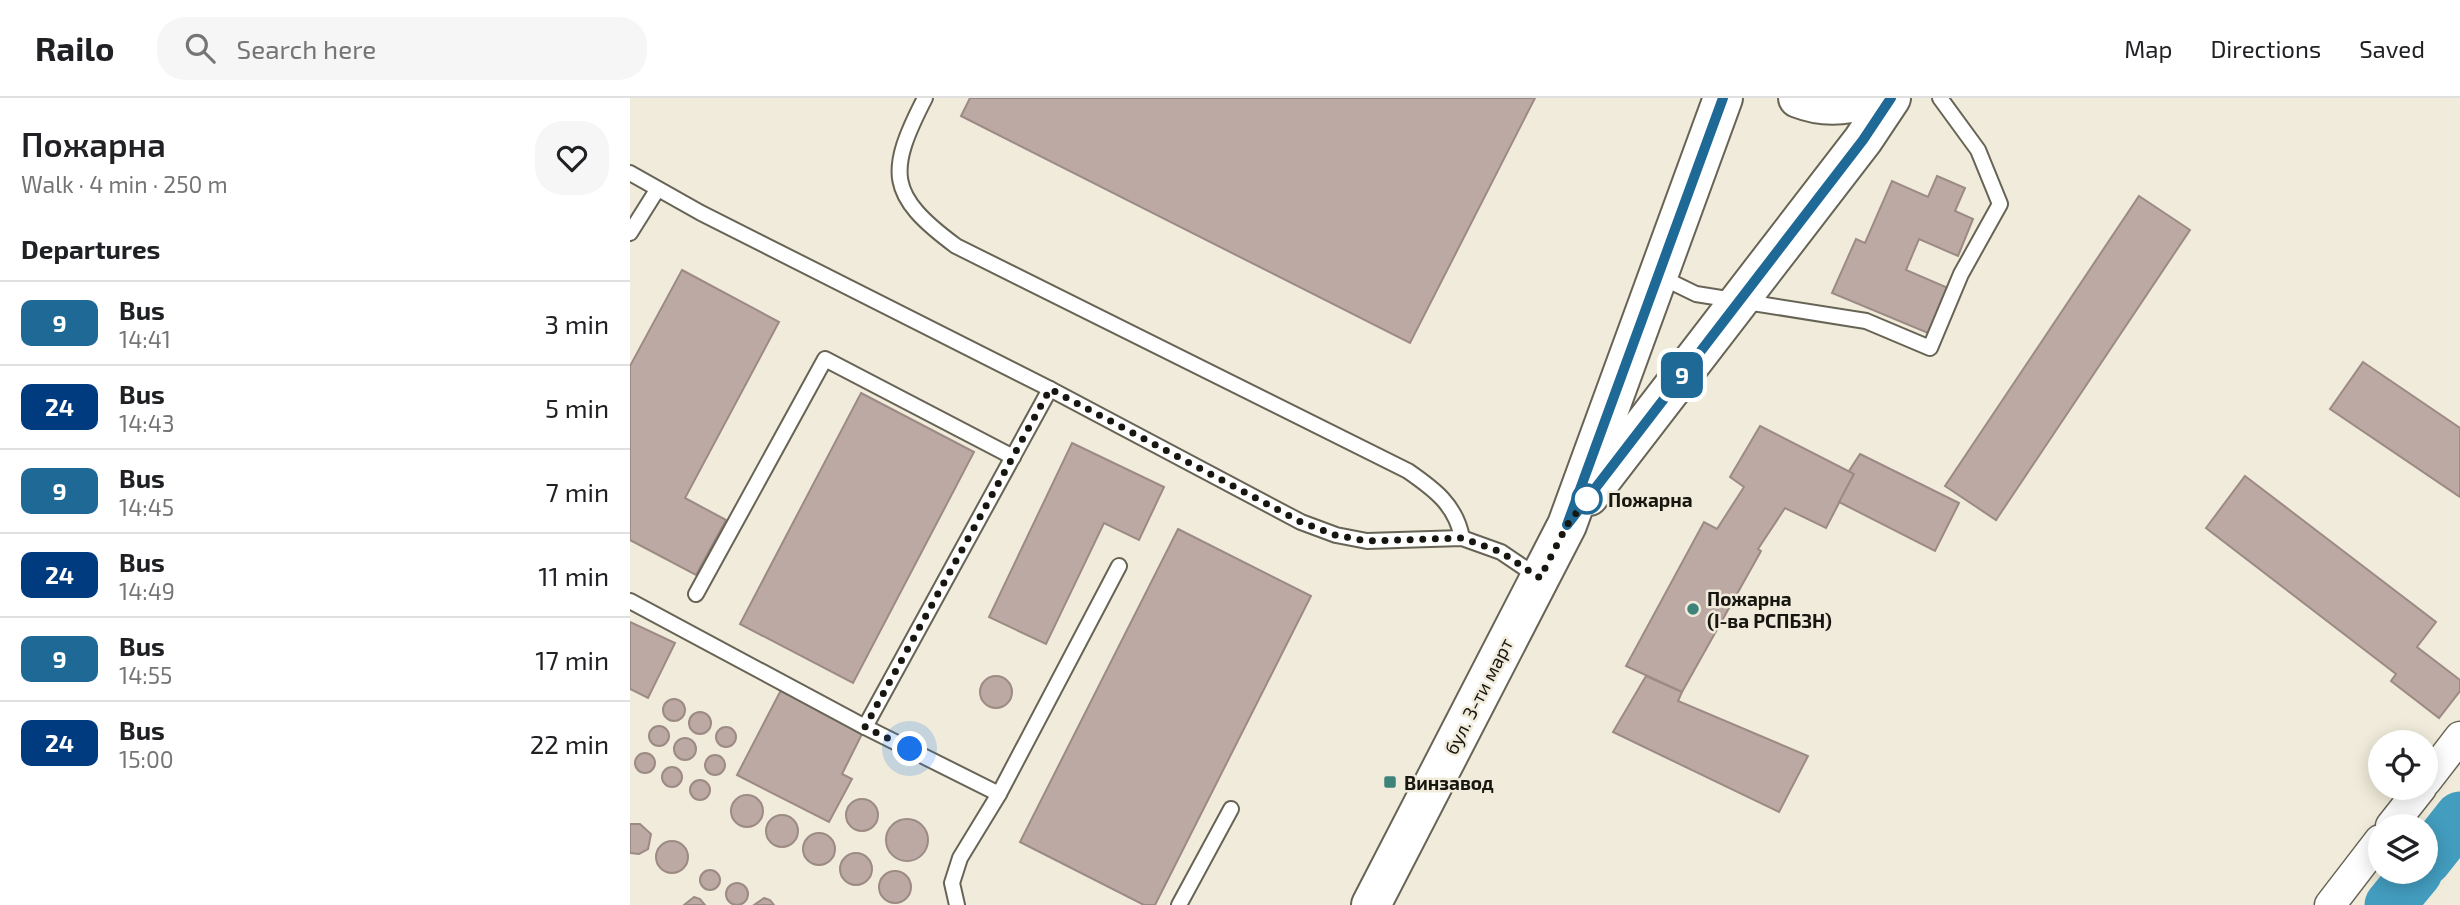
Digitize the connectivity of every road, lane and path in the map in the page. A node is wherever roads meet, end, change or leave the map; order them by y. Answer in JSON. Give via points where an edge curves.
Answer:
{"nodes":[{"id":1,"x":925,"y":98,"type":"edge"},
{"id":2,"x":1723,"y":98,"type":"edge"},
{"id":3,"x":1798,"y":98,"type":"edge"},
{"id":4,"x":1867,"y":98,"type":"edge"},
{"id":5,"x":1891,"y":98,"type":"edge"},
{"id":6,"x":1940,"y":98,"type":"edge"},
{"id":7,"x":630,"y":173,"type":"edge"},
{"id":8,"x":657,"y":190,"type":"junction"},
{"id":9,"x":630,"y":233,"type":"edge"},
{"id":10,"x":1658,"y":275,"type":"junction"},
{"id":11,"x":1741,"y":299,"type":"junction"},
{"id":12,"x":1050,"y":389,"type":"junction"},
{"id":13,"x":1013,"y":457,"type":"junction"},
{"id":14,"x":1567,"y":525,"type":"junction"},
{"id":15,"x":1462,"y":538,"type":"junction"},
{"id":16,"x":1119,"y":566,"type":"dead end"},
{"id":17,"x":1540,"y":578,"type":"junction"},
{"id":18,"x":696,"y":594,"type":"dead end"},
{"id":19,"x":630,"y":601,"type":"edge"},
{"id":20,"x":865,"y":727,"type":"junction"},
{"id":21,"x":2460,"y":737,"type":"edge"},
{"id":22,"x":2438,"y":766,"type":"edge"},
{"id":23,"x":999,"y":794,"type":"junction"},
{"id":24,"x":2412,"y":800,"type":"edge"},
{"id":25,"x":1231,"y":809,"type":"dead end"},
{"id":26,"x":2400,"y":814,"type":"edge"},
{"id":27,"x":2368,"y":856,"type":"edge"},
{"id":28,"x":957,"y":905,"type":"edge"},
{"id":29,"x":1179,"y":905,"type":"edge"},
{"id":30,"x":1371,"y":905,"type":"edge"},
{"id":31,"x":2330,"y":905,"type":"edge"}],
"edges":[{"from":1,"to":15,"type":"lane","via":[[899,153],[900,182],[915,210],[939,234],[1408,471],[1448,503]]},
{"from":2,"to":10,"type":"main road","name":"бул. 3-ти март"},
{"from":3,"to":4,"type":"main road","via":[[1836,105]]},
{"from":5,"to":11,"type":"main road","name":"бул. 3-ти март"},
{"from":6,"to":11,"type":"lane","via":[[1978,150],[2000,204],[1961,274],[1930,348],[1866,321]]},
{"from":7,"to":8,"type":"lane"},
{"from":8,"to":9,"type":"lane"},
{"from":8,"to":12,"type":"lane"},
{"from":10,"to":11,"type":"lane","via":[[1696,294]]},
{"from":10,"to":14,"type":"main road","name":"бул. 3-ти март"},
{"from":11,"to":14,"type":"main road","name":"бул. 3-ти март"},
{"from":12,"to":13,"type":"lane"},
{"from":12,"to":15,"type":"lane","via":[[1301,522],[1335,535],[1367,541]]},
{"from":13,"to":18,"type":"lane","via":[[825,359]]},
{"from":13,"to":20,"type":"lane"},
{"from":14,"to":17,"type":"main road","name":"бул. 3-ти март"},
{"from":15,"to":17,"type":"lane","via":[[1501,552]]},
{"from":16,"to":23,"type":"lane"},
{"from":17,"to":30,"type":"main road","name":"бул. 3-ти март"},
{"from":19,"to":20,"type":"lane"},
{"from":20,"to":23,"type":"lane"},
{"from":21,"to":22,"type":"street"},
{"from":23,"to":28,"type":"lane","via":[[960,858],[952,883]]},
{"from":24,"to":26,"type":"street"},
{"from":25,"to":29,"type":"lane"},
{"from":27,"to":31,"type":"street"}]}
